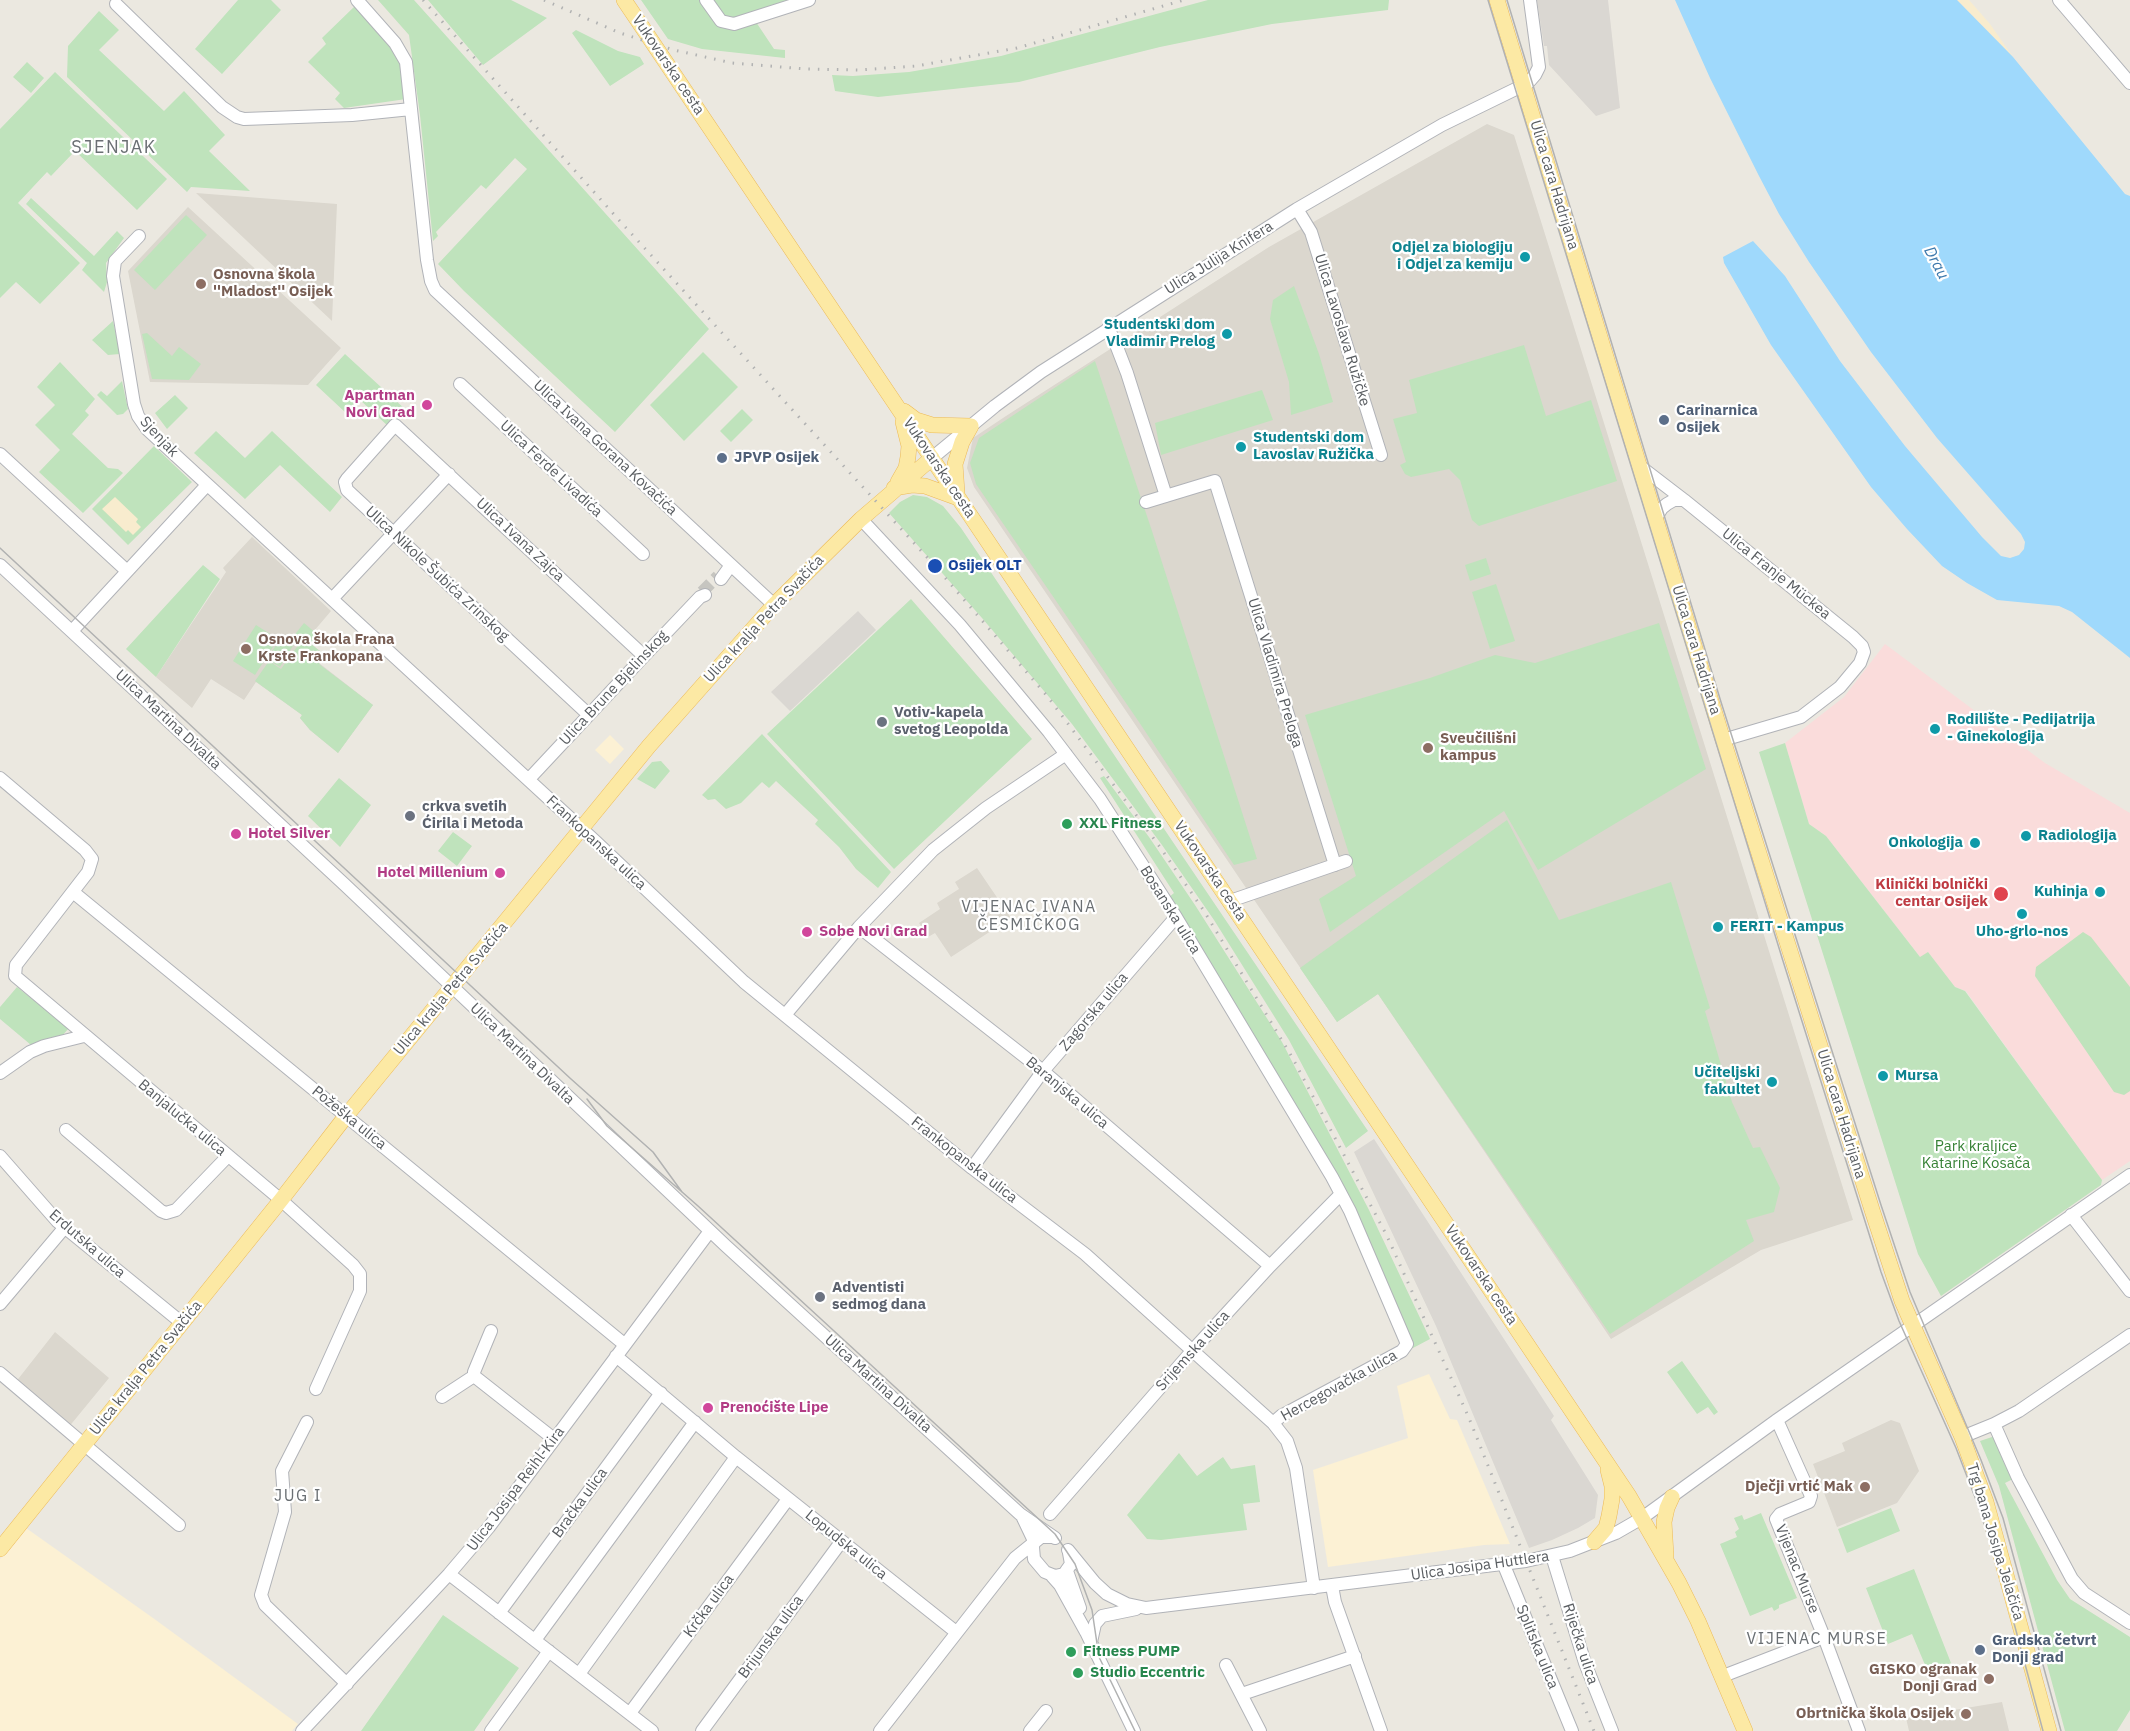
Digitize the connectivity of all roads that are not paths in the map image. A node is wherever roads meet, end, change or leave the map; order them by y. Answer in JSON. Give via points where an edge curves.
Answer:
{"nodes":[{"id":1,"x":357,"y":0,"type":"edge"},
{"id":2,"x":624,"y":0,"type":"edge"},
{"id":3,"x":706,"y":0,"type":"edge"},
{"id":4,"x":808,"y":0,"type":"edge"},
{"id":5,"x":1497,"y":0,"type":"edge"},
{"id":6,"x":1530,"y":0,"type":"edge"},
{"id":7,"x":2059,"y":0,"type":"edge"},
{"id":8,"x":116,"y":4,"type":"dead end"},
{"id":9,"x":2130,"y":83,"type":"edge"},
{"id":10,"x":1523,"y":86,"type":"junction"},
{"id":11,"x":411,"y":110,"type":"junction"},
{"id":12,"x":1298,"y":209,"type":"junction"},
{"id":13,"x":138,"y":236,"type":"dead end"},
{"id":14,"x":1108,"y":328,"type":"junction"},
{"id":15,"x":460,"y":384,"type":"dead end"},
{"id":16,"x":895,"y":403,"type":"junction"},
{"id":17,"x":395,"y":425,"type":"joint"},
{"id":18,"x":970,"y":426,"type":"junction"},
{"id":19,"x":0,"y":454,"type":"edge"},
{"id":20,"x":1380,"y":455,"type":"dead end"},
{"id":21,"x":932,"y":458,"type":"junction"},
{"id":22,"x":1641,"y":467,"type":"junction"},
{"id":23,"x":449,"y":474,"type":"junction"},
{"id":24,"x":207,"y":485,"type":"junction"},
{"id":25,"x":894,"y":488,"type":"junction"},
{"id":26,"x":1166,"y":496,"type":"junction"},
{"id":27,"x":959,"y":498,"type":"junction"},
{"id":28,"x":1684,"y":500,"type":"junction"},
{"id":29,"x":1146,"y":502,"type":"dead end"},
{"id":30,"x":1656,"y":518,"type":"junction"},
{"id":31,"x":861,"y":519,"type":"junction"},
{"id":32,"x":394,"y":533,"type":"junction"},
{"id":33,"x":643,"y":554,"type":"dead end"},
{"id":34,"x":0,"y":565,"type":"edge"},
{"id":35,"x":127,"y":572,"type":"junction"},
{"id":36,"x":703,"y":595,"type":"tunnel mouth"},
{"id":37,"x":332,"y":599,"type":"junction"},
{"id":38,"x":774,"y":605,"type":"junction"},
{"id":39,"x":72,"y":631,"type":"junction"},
{"id":40,"x":644,"y":656,"type":"junction"},
{"id":41,"x":589,"y":715,"type":"junction"},
{"id":42,"x":1723,"y":740,"type":"junction"},
{"id":43,"x":1066,"y":754,"type":"junction"},
{"id":44,"x":0,"y":778,"type":"edge"},
{"id":45,"x":529,"y":780,"type":"junction"},
{"id":46,"x":582,"y":829,"type":"junction"},
{"id":47,"x":73,"y":892,"type":"junction"},
{"id":48,"x":1230,"y":901,"type":"junction"},
{"id":49,"x":1176,"y":917,"type":"junction"},
{"id":50,"x":859,"y":927,"type":"junction"},
{"id":51,"x":453,"y":988,"type":"junction"},
{"id":52,"x":785,"y":1015,"type":"junction"},
{"id":53,"x":84,"y":1036,"type":"junction"},
{"id":54,"x":1043,"y":1071,"type":"junction"},
{"id":55,"x":0,"y":1073,"type":"edge"},
{"id":56,"x":346,"y":1116,"type":"junction"},
{"id":57,"x":66,"y":1130,"type":"dead end"},
{"id":58,"x":0,"y":1156,"type":"edge"},
{"id":59,"x":228,"y":1156,"type":"junction"},
{"id":60,"x":972,"y":1168,"type":"junction"},
{"id":61,"x":2130,"y":1175,"type":"edge"},
{"id":62,"x":1341,"y":1194,"type":"junction"},
{"id":63,"x":281,"y":1200,"type":"junction"},
{"id":64,"x":2071,"y":1215,"type":"junction"},
{"id":65,"x":65,"y":1227,"type":"junction"},
{"id":66,"x":710,"y":1231,"type":"junction"},
{"id":67,"x":1270,"y":1266,"type":"junction"},
{"id":68,"x":2130,"y":1291,"type":"edge"},
{"id":69,"x":0,"y":1304,"type":"edge"},
{"id":70,"x":182,"y":1323,"type":"junction"},
{"id":71,"x":1913,"y":1326,"type":"junction"},
{"id":72,"x":491,"y":1331,"type":"dead end"},
{"id":73,"x":2130,"y":1335,"type":"edge"},
{"id":74,"x":624,"y":1344,"type":"junction"},
{"id":75,"x":1405,"y":1348,"type":"joint"},
{"id":76,"x":1192,"y":1351,"type":"junction"},
{"id":77,"x":616,"y":1356,"type":"junction"},
{"id":78,"x":0,"y":1373,"type":"edge"},
{"id":79,"x":474,"y":1377,"type":"junction"},
{"id":80,"x":316,"y":1389,"type":"dead end"},
{"id":81,"x":661,"y":1394,"type":"junction"},
{"id":82,"x":442,"y":1397,"type":"dead end"},
{"id":83,"x":1777,"y":1420,"type":"junction"},
{"id":84,"x":307,"y":1422,"type":"dead end"},
{"id":85,"x":695,"y":1422,"type":"junction"},
{"id":86,"x":1273,"y":1423,"type":"junction"},
{"id":87,"x":1994,"y":1424,"type":"junction"},
{"id":88,"x":1962,"y":1437,"type":"junction"},
{"id":89,"x":554,"y":1439,"type":"junction"},
{"id":90,"x":83,"y":1445,"type":"junction"},
{"id":91,"x":736,"y":1457,"type":"junction"},
{"id":92,"x":1604,"y":1458,"type":"junction"},
{"id":93,"x":1672,"y":1497,"type":"junction"},
{"id":94,"x":788,"y":1499,"type":"junction"},
{"id":95,"x":1050,"y":1514,"type":"junction"},
{"id":96,"x":1025,"y":1517,"type":"junction"},
{"id":97,"x":1642,"y":1518,"type":"junction"},
{"id":98,"x":179,"y":1525,"type":"dead end"},
{"id":99,"x":1053,"y":1537,"type":"junction"},
{"id":100,"x":841,"y":1542,"type":"junction"},
{"id":101,"x":1034,"y":1542,"type":"junction"},
{"id":102,"x":1594,"y":1542,"type":"junction"},
{"id":103,"x":0,"y":1549,"type":"edge"},
{"id":104,"x":1068,"y":1550,"type":"junction"},
{"id":105,"x":1552,"y":1556,"type":"junction"},
{"id":106,"x":1666,"y":1561,"type":"junction"},
{"id":107,"x":1503,"y":1563,"type":"junction"},
{"id":108,"x":1037,"y":1564,"type":"junction"},
{"id":109,"x":1007,"y":1569,"type":"junction"},
{"id":110,"x":449,"y":1574,"type":"junction"},
{"id":111,"x":1063,"y":1574,"type":"junction"},
{"id":112,"x":1095,"y":1583,"type":"junction"},
{"id":113,"x":1332,"y":1586,"type":"junction"},
{"id":114,"x":1314,"y":1588,"type":"junction"},
{"id":115,"x":1146,"y":1608,"type":"junction"},
{"id":116,"x":499,"y":1613,"type":"junction"},
{"id":117,"x":2130,"y":1623,"type":"edge"},
{"id":118,"x":956,"y":1632,"type":"junction"},
{"id":119,"x":1824,"y":1636,"type":"junction"},
{"id":120,"x":1088,"y":1637,"type":"junction"},
{"id":121,"x":535,"y":1640,"type":"junction"},
{"id":122,"x":549,"y":1651,"type":"junction"},
{"id":123,"x":1354,"y":1656,"type":"junction"},
{"id":124,"x":1227,"y":1665,"type":"dead end"},
{"id":125,"x":579,"y":1674,"type":"junction"},
{"id":126,"x":1723,"y":1676,"type":"junction"},
{"id":127,"x":347,"y":1684,"type":"junction"},
{"id":128,"x":1242,"y":1694,"type":"junction"},
{"id":129,"x":1046,"y":1710,"type":"dead end"},
{"id":130,"x":630,"y":1713,"type":"junction"},
{"id":131,"x":302,"y":1731,"type":"edge"},
{"id":132,"x":491,"y":1731,"type":"edge"},
{"id":133,"x":652,"y":1731,"type":"edge"},
{"id":134,"x":702,"y":1731,"type":"edge"},
{"id":135,"x":880,"y":1731,"type":"edge"},
{"id":136,"x":1030,"y":1731,"type":"edge"},
{"id":137,"x":1134,"y":1731,"type":"edge"},
{"id":138,"x":1260,"y":1731,"type":"edge"},
{"id":139,"x":1381,"y":1731,"type":"edge"},
{"id":140,"x":1572,"y":1731,"type":"edge"},
{"id":141,"x":1612,"y":1731,"type":"edge"},
{"id":142,"x":1745,"y":1731,"type":"edge"},
{"id":143,"x":1859,"y":1731,"type":"edge"},
{"id":144,"x":2049,"y":1731,"type":"edge"}],
"edges":[{"from":1,"to":11,"type":"street","via":[[404,57]]},
{"from":2,"to":16,"type":"main road","name":"Vukovarska cesta"},
{"from":3,"to":4,"type":"street","via":[[721,21],[734,24]]},
{"from":5,"to":10,"type":"main road","name":"Ulica cara Hadrijana"},
{"from":6,"to":10,"type":"street","via":[[1539,67]]},
{"from":7,"to":9,"type":"street"},
{"from":8,"to":11,"type":"street","via":[[237,117]]},
{"from":10,"to":12,"type":"street","name":"Ulica Julija Knifera","via":[[1442,125]]},
{"from":10,"to":22,"type":"main road","name":"Ulica cara Hadrijana"},
{"from":11,"to":38,"type":"street","name":"Ulica Ivana Gorana Kovačića","via":[[427,260],[435,290],[723,573]]},
{"from":12,"to":14,"type":"street","name":"Ulica Julija Knifera"},
{"from":12,"to":20,"type":"street","name":"Ulica Lavoslava Ružičke","via":[[1311,232]]},
{"from":13,"to":24,"type":"street","name":"Sjenjak","via":[[113,268],[136,410],[147,429]]},
{"from":14,"to":18,"type":"street","name":"Ulica Julija Knifera"},
{"from":14,"to":26,"type":"street","via":[[1127,373]]},
{"from":15,"to":33,"type":"street","name":"Ulica Ferde Livadića"},
{"from":16,"to":18,"type":"main road","via":[[910,416],[932,425]]},
{"from":16,"to":21,"type":"main road","name":"Vukovarska cesta"},
{"from":16,"to":25,"type":"main road","via":[[909,446],[906,468]]},
{"from":17,"to":23,"type":"street","name":"Ulica Ivana Zajca"},
{"from":17,"to":32,"type":"street","name":"Ulica Nikole Šubića Zrinskog","via":[[345,482],[347,490]]},
{"from":18,"to":21,"type":"street","name":"Ulica Julija Knifera"},
{"from":18,"to":27,"type":"main road","via":[[955,464]]},
{"from":19,"to":35,"type":"street"},
{"from":21,"to":25,"type":"main road","name":"Ulica kralja Petra Svačića"},
{"from":21,"to":27,"type":"main road","name":"Vukovarska cesta"},
{"from":22,"to":28,"type":"street","name":"Ulica Franje Mückea"},
{"from":22,"to":30,"type":"main road","name":"Ulica cara Hadrijana"},
{"from":23,"to":32,"type":"street"},
{"from":23,"to":40,"type":"street","name":"Ulica Ivana Zajca"},
{"from":24,"to":35,"type":"street"},
{"from":24,"to":37,"type":"street","name":"Sjenjak"},
{"from":25,"to":27,"type":"main road","via":[[925,486]]},
{"from":25,"to":31,"type":"main road","name":"Ulica kralja Petra Svačića"},
{"from":26,"to":29,"type":"street"},
{"from":26,"to":48,"type":"street","name":"Ulica Vladimira Preloga","via":[[1215,482],[1341,863]]},
{"from":27,"to":48,"type":"main road","name":"Vukovarska cesta"},
{"from":28,"to":30,"type":"street","via":[[1667,504]]},
{"from":28,"to":42,"type":"street","name":"Ulica Franje Mückea","via":[[1853,637],[1864,652],[1840,687],[1801,717]]},
{"from":30,"to":42,"type":"main road","name":"Ulica cara Hadrijana"},
{"from":31,"to":38,"type":"main road","name":"Ulica kralja Petra Svačića"},
{"from":31,"to":43,"type":"street","name":"Bosanska ulica","via":[[960,625]]},
{"from":32,"to":37,"type":"street"},
{"from":32,"to":41,"type":"street","name":"Ulica Nikole Šubića Zrinskog"},
{"from":34,"to":39,"type":"street","name":"Ulica Martina Divalta"},
{"from":35,"to":39,"type":"street"},
{"from":36,"to":40,"type":"street","name":"Ulica Brune Bjelinskog"},
{"from":37,"to":45,"type":"street","name":"Frankopanska ulica"},
{"from":38,"to":46,"type":"main road","name":"Ulica kralja Petra Svačića","via":[[649,746]]},
{"from":39,"to":51,"type":"street","name":"Ulica Martina Divalta"},
{"from":40,"to":41,"type":"street","name":"Ulica Brune Bjelinskog"},
{"from":41,"to":45,"type":"street","name":"Ulica Brune Bjelinskog"},
{"from":42,"to":71,"type":"main road","name":"Ulica cara Hadrijana","via":[[1899,1295]]},
{"from":43,"to":49,"type":"street","name":"Bosanska ulica"},
{"from":43,"to":50,"type":"street","via":[[945,840]]},
{"from":44,"to":47,"type":"street","via":[[92,859]]},
{"from":45,"to":46,"type":"street","name":"Frankopanska ulica"},
{"from":46,"to":51,"type":"main road","name":"Ulica kralja Petra Svačića"},
{"from":46,"to":52,"type":"street","name":"Frankopanska ulica","via":[[744,982]]},
{"from":47,"to":53,"type":"street","name":"Banjalučka ulica","via":[[16,965],[15,976]]},
{"from":47,"to":56,"type":"street","name":"Požeška ulica"},
{"from":48,"to":92,"type":"main road","name":"Vukovarska cesta"},
{"from":49,"to":54,"type":"street","name":"Zagorska ulica"},
{"from":49,"to":62,"type":"street","name":"Bosanska ulica"},
{"from":50,"to":52,"type":"street"},
{"from":50,"to":54,"type":"street","name":"Baranjska ulica"},
{"from":51,"to":56,"type":"main road","name":"Ulica kralja Petra Svačića"},
{"from":51,"to":66,"type":"street","name":"Ulica Martina Divalta"},
{"from":52,"to":60,"type":"street","name":"Frankopanska ulica"},
{"from":53,"to":55,"type":"street","via":[[30,1052]]},
{"from":53,"to":59,"type":"street","name":"Banjalučka ulica"},
{"from":54,"to":60,"type":"street","name":"Zagorska ulica"},
{"from":54,"to":67,"type":"street","name":"Baranjska ulica"},
{"from":56,"to":63,"type":"main road","name":"Ulica kralja Petra Svačića"},
{"from":56,"to":74,"type":"street","name":"Požeška ulica"},
{"from":57,"to":59,"type":"street","via":[[166,1213],[176,1210]]},
{"from":58,"to":65,"type":"street","name":"Erdutska ulica"},
{"from":59,"to":63,"type":"street","name":"Banjalučka ulica"},
{"from":60,"to":76,"type":"street","name":"Frankopanska ulica","via":[[1085,1254]]},
{"from":61,"to":64,"type":"street"},
{"from":62,"to":67,"type":"street","name":"Srijemska ulica"},
{"from":62,"to":75,"type":"street","name":"Bosanska ulica","via":[[1405,1339]]},
{"from":63,"to":70,"type":"main road","name":"Ulica kralja Petra Svačića"},
{"from":63,"to":80,"type":"street","name":"Banjalučka ulica","via":[[360,1274],[360,1291]]},
{"from":64,"to":68,"type":"street"},
{"from":64,"to":71,"type":"street"},
{"from":65,"to":69,"type":"street"},
{"from":65,"to":70,"type":"street","name":"Erdutska ulica"},
{"from":66,"to":74,"type":"street","name":"Ulica Josipa Reihl-Kira"},
{"from":66,"to":96,"type":"street","name":"Ulica Martina Divalta"},
{"from":67,"to":76,"type":"street","name":"Srijemska ulica"},
{"from":70,"to":90,"type":"main road","name":"Ulica kralja Petra Svačića"},
{"from":71,"to":83,"type":"street","name":"Ulica Josipa Huttlera"},
{"from":71,"to":88,"type":"main road","name":"Trg bana Josipa Jelačića"},
{"from":72,"to":79,"type":"street"},
{"from":73,"to":87,"type":"street"},
{"from":74,"to":77,"type":"street","name":"Ulica Josipa Reihl-Kira"},
{"from":75,"to":86,"type":"street","name":"Hercegovačka ulica"},
{"from":76,"to":86,"type":"street","name":"Frankopanska ulica"},
{"from":76,"to":95,"type":"street","name":"Srijemska ulica"},
{"from":77,"to":81,"type":"street","name":"Lopudska ulica"},
{"from":77,"to":89,"type":"street","name":"Ulica Josipa Reihl-Kira"},
{"from":78,"to":90,"type":"street"},
{"from":79,"to":82,"type":"street"},
{"from":79,"to":89,"type":"street"},
{"from":81,"to":85,"type":"street","name":"Lopudska ulica"},
{"from":81,"to":116,"type":"street","name":"Bračka ulica"},
{"from":83,"to":93,"type":"street","name":"Ulica Josipa Huttlera"},
{"from":83,"to":119,"type":"street","name":"Vijenac Murse","via":[[1811,1496],[1776,1519]]},
{"from":84,"to":127,"type":"street","via":[[282,1471],[285,1512],[261,1595],[265,1605]]},
{"from":85,"to":91,"type":"street","name":"Lopudska ulica"},
{"from":85,"to":121,"type":"street"},
{"from":86,"to":114,"type":"street","name":"Frankopanska ulica","via":[[1292,1450]]},
{"from":87,"to":88,"type":"street"},
{"from":87,"to":117,"type":"street","via":[[2072,1580],[2084,1593]]},
{"from":88,"to":144,"type":"main road","name":"Trg bana Josipa Jelačića","via":[[1990,1515]]},
{"from":89,"to":110,"type":"street","name":"Ulica Josipa Reihl-Kira"},
{"from":90,"to":98,"type":"street"},
{"from":90,"to":103,"type":"main road","name":"Ulica kralja Petra Svačića"},
{"from":91,"to":94,"type":"street","name":"Lopudska ulica"},
{"from":91,"to":125,"type":"street"},
{"from":92,"to":97,"type":"main road","name":"Vukovarska cesta"},
{"from":92,"to":102,"type":"main road","via":[[1612,1499],[1606,1528]]},
{"from":93,"to":97,"type":"street","name":"Ulica Josipa Huttlera"},
{"from":93,"to":106,"type":"main road","via":[[1664,1522]]},
{"from":94,"to":100,"type":"street","name":"Lopudska ulica"},
{"from":94,"to":130,"type":"street","name":"Krčka ulica"},
{"from":95,"to":96,"type":"street","via":[[1040,1520]]},
{"from":95,"to":99,"type":"street"},
{"from":96,"to":99,"type":"street","name":"Ulica Martina Divalta"},
{"from":96,"to":101,"type":"street","name":"Ulica Martina Divalta"},
{"from":97,"to":102,"type":"street","name":"Ulica Josipa Huttlera"},
{"from":97,"to":106,"type":"main road","name":"Vukovarska cesta"},
{"from":99,"to":101,"type":"street","via":[[1041,1537]]},
{"from":99,"to":104,"type":"street"},
{"from":100,"to":118,"type":"street","name":"Lopudska ulica"},
{"from":100,"to":134,"type":"street","name":"Brijunska ulica"},
{"from":101,"to":108,"type":"street"},
{"from":101,"to":109,"type":"street"},
{"from":102,"to":105,"type":"street","name":"Ulica Josipa Huttlera"},
{"from":104,"to":111,"type":"street","via":[[1071,1561]]},
{"from":104,"to":112,"type":"street","name":"Ulica Josipa Huttlera"},
{"from":105,"to":107,"type":"street","name":"Ulica Josipa Huttlera"},
{"from":105,"to":141,"type":"street","name":"Riječka ulica","via":[[1585,1663]]},
{"from":106,"to":126,"type":"main road","name":"Vukovarska cesta"},
{"from":107,"to":113,"type":"street","name":"Ulica Josipa Huttlera"},
{"from":107,"to":140,"type":"street","name":"Splitska ulica"},
{"from":108,"to":109,"type":"street","via":[[1024,1561]]},
{"from":108,"to":111,"type":"street","via":[[1045,1572]]},
{"from":109,"to":118,"type":"street"},
{"from":110,"to":116,"type":"street"},
{"from":110,"to":127,"type":"street","name":"Ulica Josipa Reihl-Kira"},
{"from":111,"to":112,"type":"street","name":"Ulica Josipa Huttlera"},
{"from":111,"to":120,"type":"street","via":[[1080,1608]]},
{"from":112,"to":115,"type":"street","name":"Ulica Josipa Huttlera","via":[[1120,1602]]},
{"from":113,"to":114,"type":"street","name":"Ulica Josipa Huttlera"},
{"from":113,"to":123,"type":"street"},
{"from":114,"to":115,"type":"street","name":"Ulica Josipa Huttlera"},
{"from":115,"to":120,"type":"street","via":[[1102,1616]]},
{"from":116,"to":121,"type":"street"},
{"from":118,"to":135,"type":"street"},
{"from":119,"to":126,"type":"street"},
{"from":119,"to":143,"type":"street","name":"Vijenac Murse"},
{"from":120,"to":137,"type":"street"},
{"from":121,"to":122,"type":"street"},
{"from":122,"to":125,"type":"street"},
{"from":122,"to":132,"type":"street"},
{"from":123,"to":128,"type":"street"},
{"from":123,"to":139,"type":"street"},
{"from":124,"to":128,"type":"street"},
{"from":125,"to":130,"type":"street"},
{"from":126,"to":142,"type":"main road","name":"Vukovarska cesta"},
{"from":127,"to":131,"type":"street","name":"Ulica Josipa Reihl-Kira"},
{"from":128,"to":138,"type":"street"},
{"from":129,"to":136,"type":"street"},
{"from":130,"to":133,"type":"street"}]}
